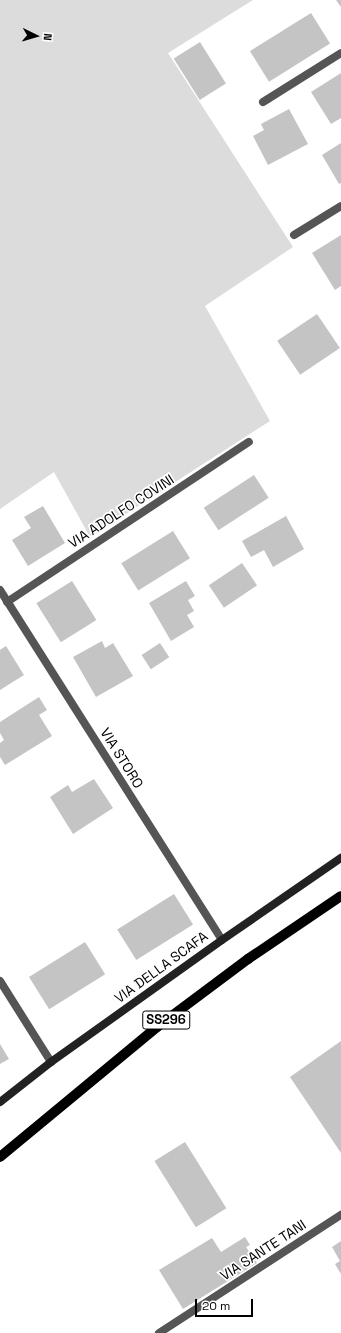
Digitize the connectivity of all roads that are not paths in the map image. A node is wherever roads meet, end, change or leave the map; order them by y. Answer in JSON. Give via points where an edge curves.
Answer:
{"nodes":[{"id":1,"x":341,"y":53,"type":"edge"},
{"id":2,"x":263,"y":102,"type":"dead end"},
{"id":3,"x":341,"y":206,"type":"edge"},
{"id":4,"x":294,"y":235,"type":"dead end"},
{"id":5,"x":249,"y":442,"type":"dead end"},
{"id":6,"x":0,"y":590,"type":"edge"},
{"id":7,"x":7,"y":602,"type":"junction"},
{"id":8,"x":341,"y":858,"type":"edge"},
{"id":9,"x":341,"y":896,"type":"edge"},
{"id":10,"x":222,"y":940,"type":"junction"},
{"id":11,"x":0,"y":981,"type":"edge"},
{"id":12,"x":51,"y":1062,"type":"junction"},
{"id":13,"x":0,"y":1102,"type":"edge"},
{"id":14,"x":0,"y":1157,"type":"edge"},
{"id":15,"x":341,"y":1214,"type":"edge"},
{"id":16,"x":158,"y":1333,"type":"edge"}],
"edges":[{"from":1,"to":2,"type":"street"},
{"from":3,"to":4,"type":"street"},
{"from":5,"to":7,"type":"street","name":"VIA ADOLFO COVINI"},
{"from":6,"to":7,"type":"street","name":"VIA STORO"},
{"from":7,"to":10,"type":"street","name":"VIA STORO"},
{"from":8,"to":10,"type":"street","name":"VIA DELLA SCAFA"},
{"from":9,"to":14,"type":"main road","number":"SS296","via":[[248,959],[156,1027]]},
{"from":10,"to":12,"type":"street","name":"VIA DELLA SCAFA"},
{"from":11,"to":12,"type":"street"},
{"from":12,"to":13,"type":"street","name":"VIA DELLA SCAFA"},
{"from":15,"to":16,"type":"street","name":"VIA SANTE TANI"}]}
